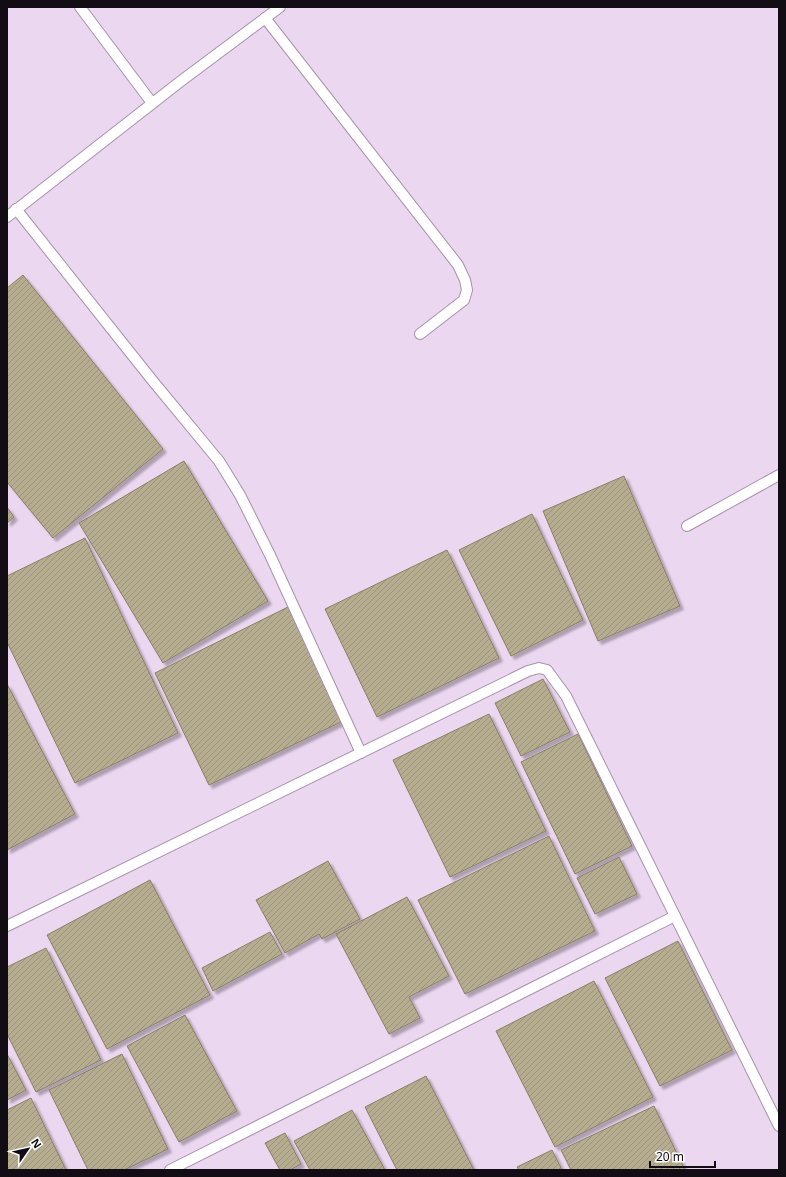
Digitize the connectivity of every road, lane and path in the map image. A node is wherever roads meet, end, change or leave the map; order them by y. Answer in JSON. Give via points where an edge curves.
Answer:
{"nodes":[{"id":1,"x":80,"y":7,"type":"edge"},
{"id":2,"x":280,"y":7,"type":"edge"},
{"id":3,"x":265,"y":18,"type":"junction"},
{"id":4,"x":152,"y":103,"type":"junction"},
{"id":5,"x":16,"y":209,"type":"junction"},
{"id":6,"x":7,"y":217,"type":"edge"},
{"id":7,"x":420,"y":334,"type":"dead end"},
{"id":8,"x":779,"y":475,"type":"edge"},
{"id":9,"x":687,"y":526,"type":"dead end"},
{"id":10,"x":361,"y":753,"type":"junction"},
{"id":11,"x":675,"y":916,"type":"junction"},
{"id":12,"x":7,"y":926,"type":"edge"},
{"id":13,"x":779,"y":1126,"type":"edge"},
{"id":14,"x":170,"y":1170,"type":"edge"}],
"edges":[{"from":1,"to":4,"type":"lane"},
{"from":2,"to":3,"type":"lane"},
{"from":3,"to":4,"type":"lane"},
{"from":3,"to":7,"type":"lane","via":[[458,265],[466,280],[464,300]]},
{"from":4,"to":5,"type":"lane"},
{"from":5,"to":6,"type":"lane"},
{"from":5,"to":10,"type":"lane","via":[[219,461],[270,555]]},
{"from":8,"to":9,"type":"lane"},
{"from":10,"to":11,"type":"lane","via":[[528,671],[539,668],[547,670],[566,696]]},
{"from":10,"to":12,"type":"lane"},
{"from":11,"to":13,"type":"lane"},
{"from":11,"to":14,"type":"lane"}]}
